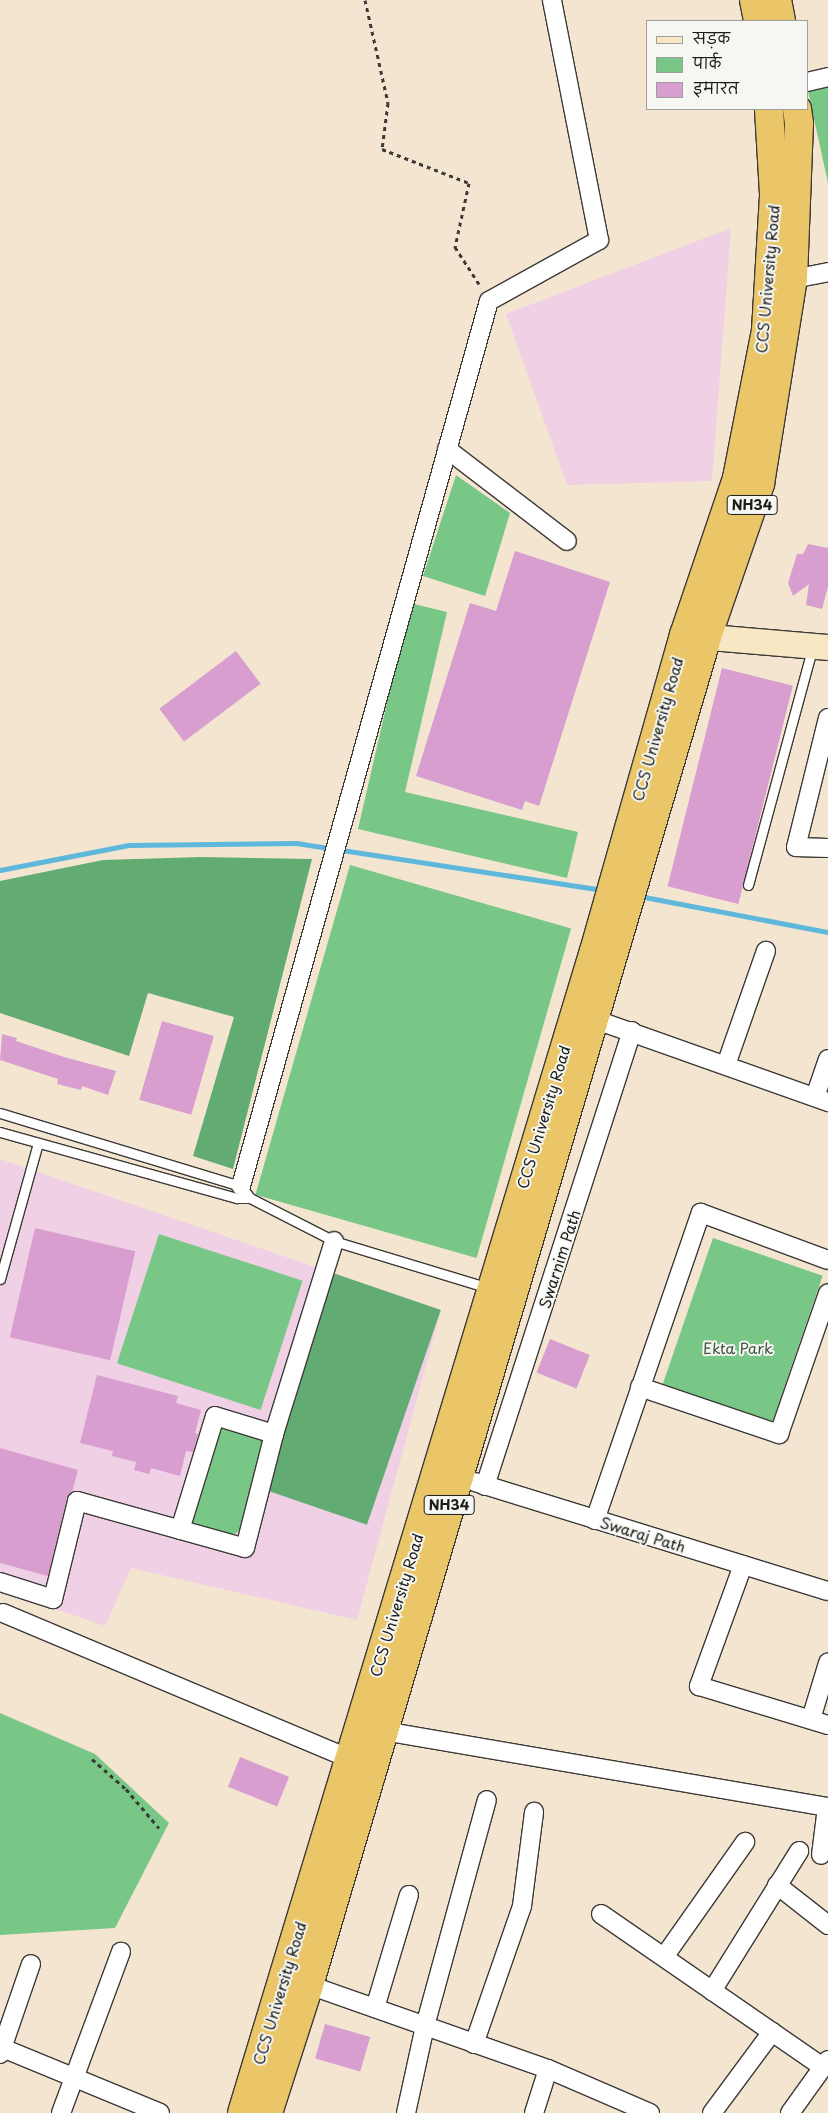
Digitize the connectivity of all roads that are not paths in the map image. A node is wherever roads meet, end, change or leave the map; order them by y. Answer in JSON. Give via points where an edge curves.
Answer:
{"nodes":[{"id":1,"x":552,"y":0,"type":"edge"},
{"id":2,"x":754,"y":0,"type":"edge"},
{"id":3,"x":777,"y":0,"type":"edge"},
{"id":4,"x":758,"y":20,"type":"edge"},
{"id":5,"x":781,"y":20,"type":"edge"},
{"id":6,"x":828,"y":77,"type":"edge"},
{"id":7,"x":808,"y":82,"type":"edge"},
{"id":8,"x":769,"y":110,"type":"edge"},
{"id":9,"x":797,"y":110,"type":"edge"},
{"id":10,"x":828,"y":272,"type":"edge"},
{"id":11,"x":793,"y":279,"type":"junction"},
{"id":12,"x":447,"y":449,"type":"junction"},
{"id":13,"x":567,"y":541,"type":"dead end"},
{"id":14,"x":696,"y":636,"type":"junction"},
{"id":15,"x":821,"y":646,"type":"edge"},
{"id":16,"x":828,"y":718,"type":"edge"},
{"id":17,"x":828,"y":848,"type":"edge"},
{"id":18,"x":748,"y":885,"type":"dead end"},
{"id":19,"x":766,"y":951,"type":"dead end"},
{"id":20,"x":584,"y":1016,"type":"junction"},
{"id":21,"x":632,"y":1032,"type":"junction"},
{"id":22,"x":828,"y":1058,"type":"edge"},
{"id":23,"x":726,"y":1065,"type":"junction"},
{"id":24,"x":822,"y":1100,"type":"edge"},
{"id":25,"x":0,"y":1113,"type":"edge"},
{"id":26,"x":0,"y":1132,"type":"edge"},
{"id":27,"x":38,"y":1143,"type":"junction"},
{"id":28,"x":245,"y":1192,"type":"junction"},
{"id":29,"x":334,"y":1241,"type":"junction"},
{"id":30,"x":828,"y":1260,"type":"edge"},
{"id":31,"x":0,"y":1279,"type":"edge"},
{"id":32,"x":491,"y":1289,"type":"junction"},
{"id":33,"x":828,"y":1293,"type":"edge"},
{"id":34,"x":640,"y":1387,"type":"junction"},
{"id":35,"x":274,"y":1434,"type":"junction"},
{"id":36,"x":457,"y":1477,"type":"junction"},
{"id":37,"x":485,"y":1486,"type":"junction"},
{"id":38,"x":595,"y":1520,"type":"junction"},
{"id":39,"x":180,"y":1530,"type":"junction"},
{"id":40,"x":743,"y":1565,"type":"junction"},
{"id":41,"x":0,"y":1582,"type":"edge"},
{"id":42,"x":828,"y":1591,"type":"edge"},
{"id":43,"x":3,"y":1613,"type":"dead end"},
{"id":44,"x":828,"y":1663,"type":"edge"},
{"id":45,"x":811,"y":1720,"type":"junction"},
{"id":46,"x":828,"y":1725,"type":"edge"},
{"id":47,"x":383,"y":1730,"type":"junction"},
{"id":48,"x":350,"y":1758,"type":"junction"},
{"id":49,"x":487,"y":1800,"type":"dead end"},
{"id":50,"x":534,"y":1812,"type":"dead end"},
{"id":51,"x":745,"y":1842,"type":"dead end"},
{"id":52,"x":799,"y":1851,"type":"dead end"},
{"id":53,"x":821,"y":1855,"type":"dead end"},
{"id":54,"x":777,"y":1885,"type":"junction"},
{"id":55,"x":409,"y":1895,"type":"dead end"},
{"id":56,"x":602,"y":1914,"type":"dead end"},
{"id":57,"x":828,"y":1925,"type":"edge"},
{"id":58,"x":121,"y":1952,"type":"dead end"},
{"id":59,"x":664,"y":1957,"type":"junction"},
{"id":60,"x":31,"y":1964,"type":"dead end"},
{"id":61,"x":309,"y":1985,"type":"junction"},
{"id":62,"x":712,"y":1991,"type":"junction"},
{"id":63,"x":375,"y":2008,"type":"junction"},
{"id":64,"x":424,"y":2026,"type":"junction"},
{"id":65,"x":772,"y":2032,"type":"junction"},
{"id":66,"x":474,"y":2044,"type":"junction"},
{"id":67,"x":1,"y":2050,"type":"edge"},
{"id":68,"x":825,"y":2063,"type":"edge"},
{"id":69,"x":548,"y":2069,"type":"junction"},
{"id":70,"x":75,"y":2078,"type":"junction"},
{"id":71,"x":61,"y":2113,"type":"edge"},
{"id":72,"x":160,"y":2113,"type":"edge"},
{"id":73,"x":242,"y":2113,"type":"edge"},
{"id":74,"x":268,"y":2113,"type":"edge"},
{"id":75,"x":406,"y":2113,"type":"edge"},
{"id":76,"x":534,"y":2113,"type":"edge"},
{"id":77,"x":650,"y":2113,"type":"edge"},
{"id":78,"x":712,"y":2113,"type":"edge"},
{"id":79,"x":790,"y":2113,"type":"edge"}],
"edges":[{"from":1,"to":12,"type":"street","via":[[599,240],[489,301]]},
{"from":2,"to":4,"type":"highway"},
{"from":3,"to":5,"type":"highway"},
{"from":6,"to":7,"type":"street"},
{"from":8,"to":14,"type":"highway","name":"CCS University Road","number":"NH34","via":[[774,194],[766,330],[737,478]]},
{"from":9,"to":11,"type":"highway","name":"CCS University Road","number":"NH34"},
{"from":10,"to":11,"type":"street"},
{"from":11,"to":14,"type":"highway","name":"CCS University Road","number":"NH34","via":[[760,484]]},
{"from":12,"to":13,"type":"street"},
{"from":12,"to":28,"type":"street"},
{"from":14,"to":15,"type":"street"},
{"from":14,"to":20,"type":"highway","name":"CCS University Road","number":"NH34"},
{"from":15,"to":18,"type":"lane"},
{"from":16,"to":17,"type":"street","via":[[796,847]]},
{"from":19,"to":23,"type":"street"},
{"from":20,"to":21,"type":"street"},
{"from":20,"to":32,"type":"highway","name":"CCS University Road","number":"NH34"},
{"from":20,"to":36,"type":"highway","name":"CCS University Road","number":"NH34"},
{"from":21,"to":23,"type":"street"},
{"from":21,"to":37,"type":"street","name":"Swarnim Path"},
{"from":22,"to":24,"type":"street"},
{"from":23,"to":24,"type":"street"},
{"from":25,"to":28,"type":"lane"},
{"from":26,"to":27,"type":"lane"},
{"from":27,"to":28,"type":"lane","via":[[237,1198]]},
{"from":27,"to":31,"type":"lane"},
{"from":28,"to":29,"type":"lane"},
{"from":29,"to":32,"type":"lane"},
{"from":29,"to":35,"type":"street"},
{"from":30,"to":34,"type":"street","via":[[700,1213]]},
{"from":32,"to":48,"type":"highway","name":"CCS University Road","number":"NH34"},
{"from":33,"to":34,"type":"street","via":[[779,1434]]},
{"from":34,"to":38,"type":"street"},
{"from":35,"to":39,"type":"street","via":[[215,1416]]},
{"from":35,"to":39,"type":"street","via":[[245,1548]]},
{"from":36,"to":37,"type":"street","name":"Swaraj Path"},
{"from":36,"to":47,"type":"highway","name":"CCS University Road","number":"NH34"},
{"from":37,"to":38,"type":"street","name":"Swaraj Path"},
{"from":38,"to":40,"type":"street","name":"Swaraj Path"},
{"from":39,"to":41,"type":"street","via":[[77,1501],[53,1599]]},
{"from":40,"to":42,"type":"street","name":"Swaraj Path"},
{"from":40,"to":45,"type":"street","via":[[699,1686]]},
{"from":43,"to":48,"type":"street"},
{"from":44,"to":45,"type":"street"},
{"from":45,"to":46,"type":"street"},
{"from":47,"to":53,"type":"street","via":[[827,1807]]},
{"from":47,"to":61,"type":"highway","name":"CCS University Road","number":"NH34"},
{"from":48,"to":73,"type":"highway","name":"CCS University Road","number":"NH34"},
{"from":49,"to":64,"type":"street"},
{"from":50,"to":66,"type":"street","via":[[522,1906]]},
{"from":51,"to":59,"type":"street"},
{"from":52,"to":54,"type":"street"},
{"from":54,"to":57,"type":"street"},
{"from":54,"to":62,"type":"street"},
{"from":55,"to":63,"type":"street"},
{"from":56,"to":59,"type":"street"},
{"from":58,"to":70,"type":"street"},
{"from":59,"to":62,"type":"street"},
{"from":60,"to":67,"type":"street"},
{"from":61,"to":63,"type":"street"},
{"from":61,"to":74,"type":"highway","name":"CCS University Road","number":"NH34"},
{"from":62,"to":65,"type":"street"},
{"from":63,"to":64,"type":"street"},
{"from":64,"to":66,"type":"street"},
{"from":64,"to":75,"type":"street"},
{"from":65,"to":68,"type":"street"},
{"from":65,"to":78,"type":"street"},
{"from":66,"to":69,"type":"street"},
{"from":67,"to":70,"type":"street"},
{"from":68,"to":79,"type":"street"},
{"from":69,"to":76,"type":"street"},
{"from":69,"to":77,"type":"street"},
{"from":70,"to":71,"type":"street"},
{"from":70,"to":72,"type":"street"}]}
